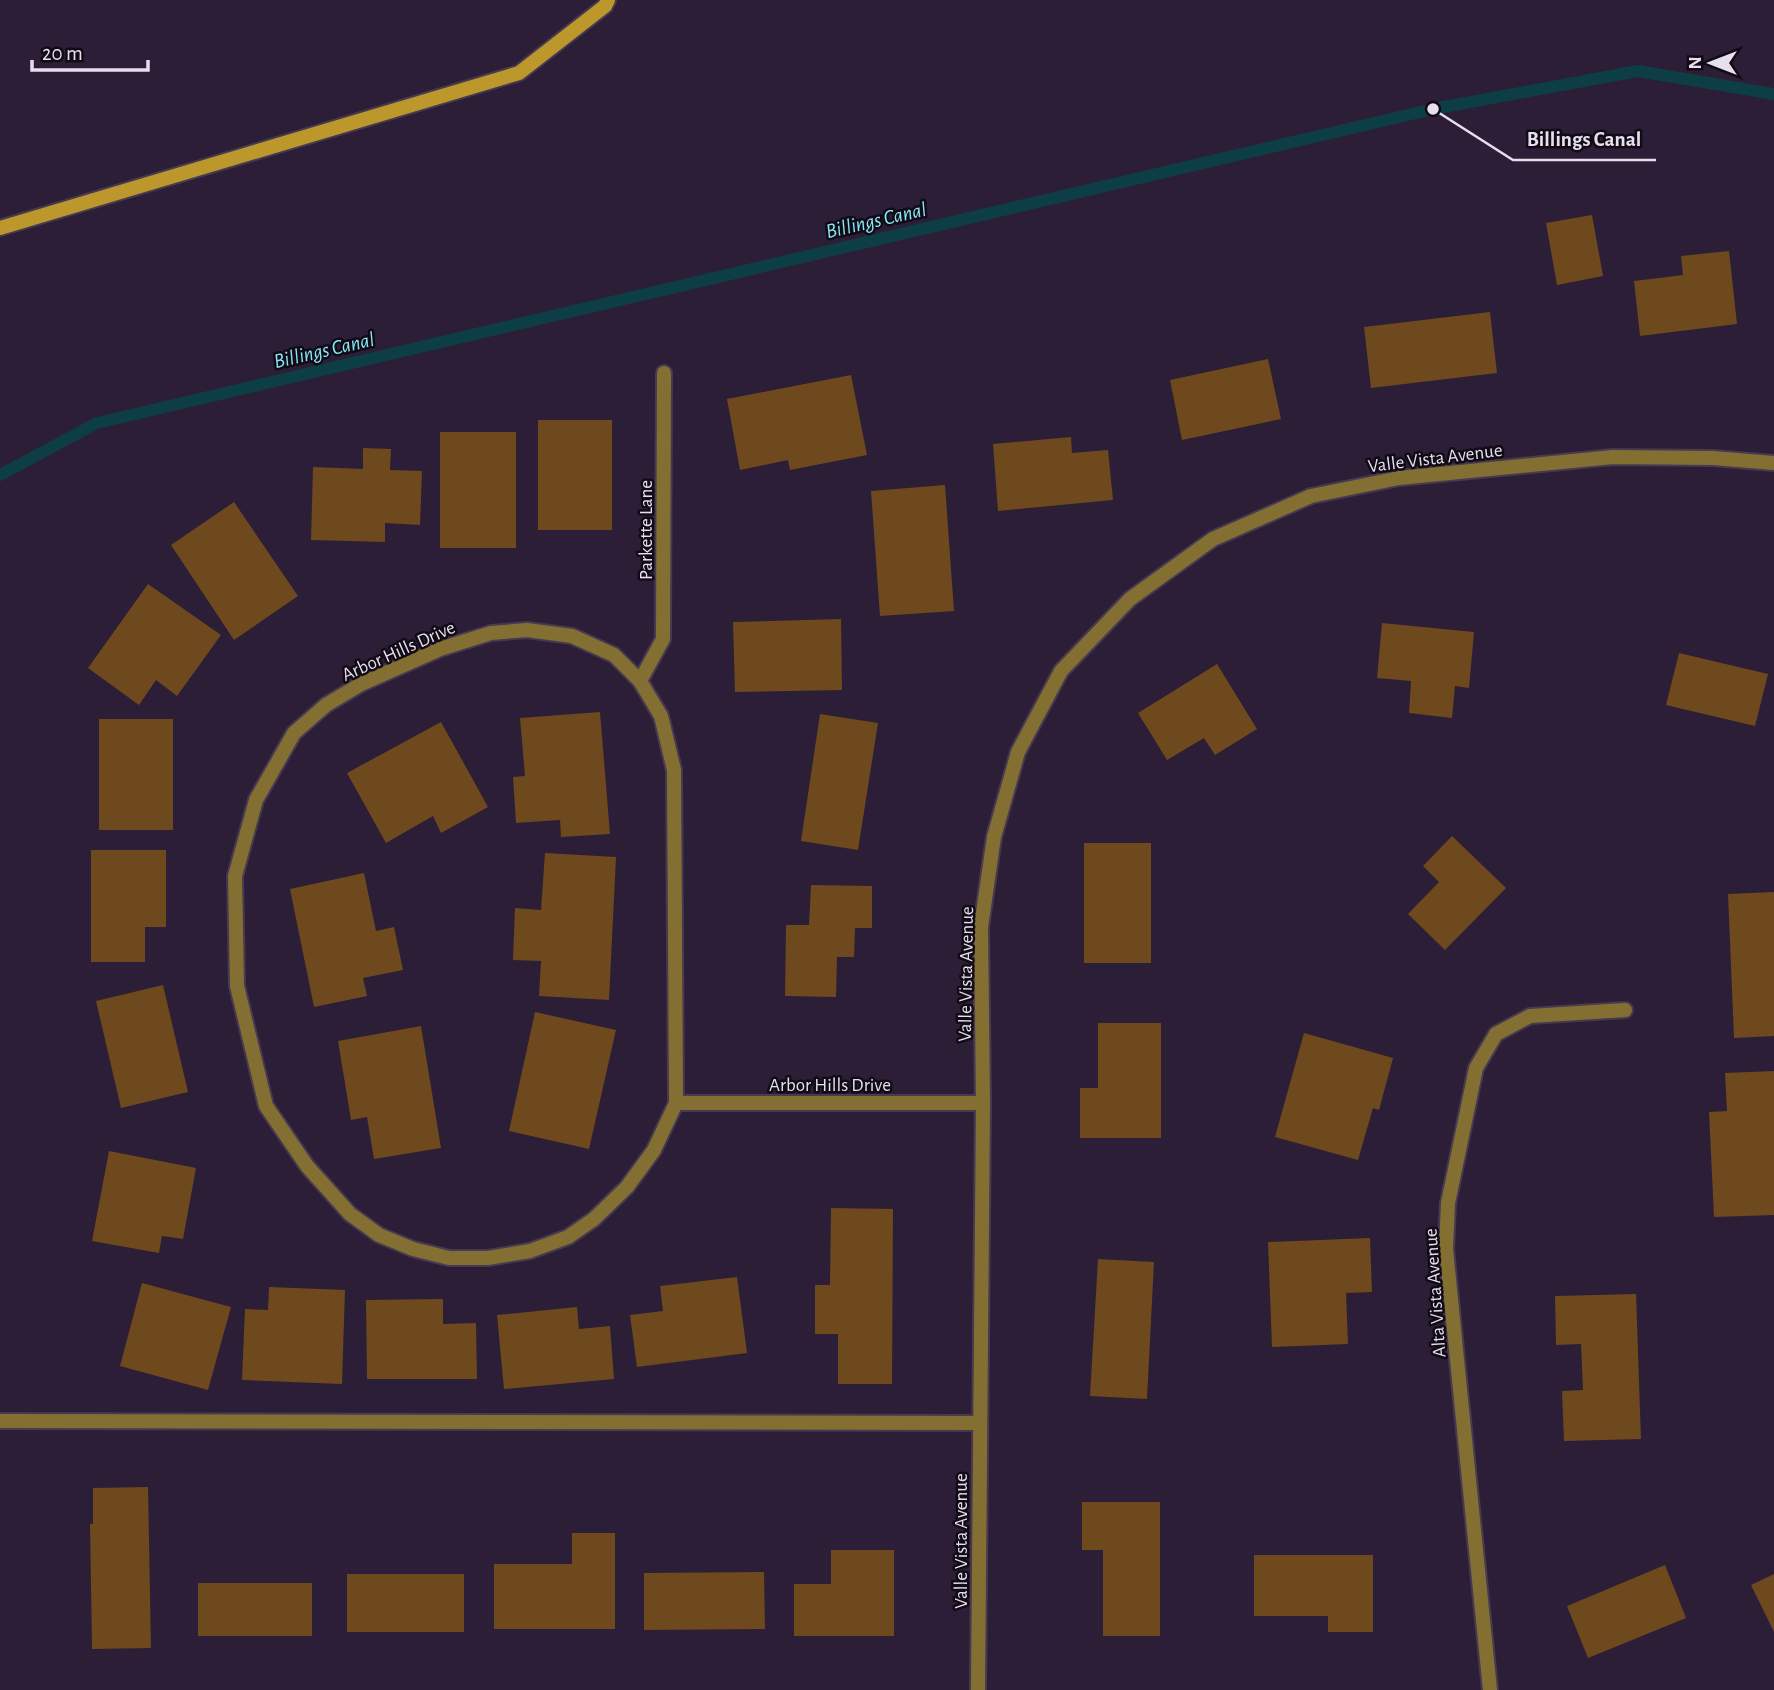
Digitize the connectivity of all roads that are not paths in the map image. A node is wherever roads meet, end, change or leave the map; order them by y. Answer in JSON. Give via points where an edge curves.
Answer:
{"nodes":[{"id":1,"x":608,"y":0,"type":"edge"},
{"id":2,"x":0,"y":228,"type":"edge"},
{"id":3,"x":664,"y":373,"type":"dead end"},
{"id":4,"x":1774,"y":463,"type":"edge"},
{"id":5,"x":640,"y":681,"type":"junction"},
{"id":6,"x":1625,"y":1010,"type":"dead end"},
{"id":7,"x":676,"y":1103,"type":"junction"},
{"id":8,"x":983,"y":1103,"type":"junction"},
{"id":9,"x":0,"y":1421,"type":"edge"},
{"id":10,"x":980,"y":1423,"type":"junction"},
{"id":11,"x":978,"y":1690,"type":"edge"},
{"id":12,"x":1490,"y":1690,"type":"edge"}],
"edges":[{"from":1,"to":2,"type":"main road","via":[[519,74]]},
{"from":3,"to":5,"type":"street","name":"Parkette Lane","via":[[663,639]]},
{"from":4,"to":8,"type":"street","name":"Valle Vista Avenue","via":[[1613,457],[1399,478],[1311,496],[1213,539],[1130,599],[1061,671],[1017,752],[995,836],[981,927]]},
{"from":5,"to":7,"type":"street","name":"Arbor Hills Drive","via":[[661,716],[674,770]]},
{"from":5,"to":7,"type":"street","name":"Arbor Hills Drive","via":[[614,655],[572,636],[527,630],[491,633],[440,649],[326,705],[294,733],[257,800],[235,876],[237,986],[266,1107],[307,1166],[350,1214],[379,1235],[413,1249],[449,1258],[488,1258],[530,1251],[568,1237],[627,1187],[654,1150]]},
{"from":6,"to":12,"type":"street","name":"Alta Vista Avenue","via":[[1530,1017],[1496,1034],[1476,1068],[1451,1189],[1446,1249]]},
{"from":7,"to":8,"type":"street","name":"Arbor Hills Drive"},
{"from":8,"to":10,"type":"street","name":"Valle Vista Avenue"},
{"from":9,"to":10,"type":"street"},
{"from":10,"to":11,"type":"street","name":"Valle Vista Avenue"}]}
